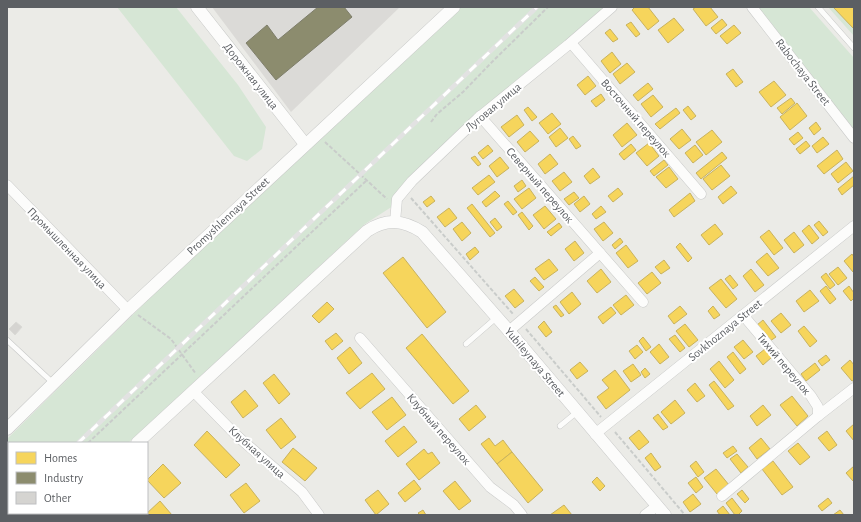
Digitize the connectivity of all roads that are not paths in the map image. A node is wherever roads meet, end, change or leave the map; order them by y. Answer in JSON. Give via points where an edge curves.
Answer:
{"nodes":[{"id":1,"x":197,"y":7,"type":"edge"},
{"id":2,"x":454,"y":7,"type":"edge"},
{"id":3,"x":612,"y":7,"type":"edge"},
{"id":4,"x":752,"y":7,"type":"edge"},
{"id":5,"x":818,"y":7,"type":"edge"},
{"id":6,"x":571,"y":43,"type":"junction"},
{"id":7,"x":854,"y":48,"type":"edge"},
{"id":8,"x":480,"y":116,"type":"junction"},
{"id":9,"x":854,"y":138,"type":"edge"},
{"id":10,"x":305,"y":144,"type":"junction"},
{"id":11,"x":7,"y":185,"type":"edge"},
{"id":12,"x":701,"y":194,"type":"dead end"},
{"id":13,"x":395,"y":222,"type":"junction"},
{"id":14,"x":854,"y":226,"type":"edge"},
{"id":15,"x":600,"y":253,"type":"junction"},
{"id":16,"x":643,"y":302,"type":"dead end"},
{"id":17,"x":128,"y":309,"type":"junction"},
{"id":18,"x":743,"y":315,"type":"junction"},
{"id":19,"x":497,"y":317,"type":"junction"},
{"id":20,"x":509,"y":331,"type":"junction"},
{"id":21,"x":360,"y":338,"type":"dead end"},
{"id":22,"x":7,"y":340,"type":"edge"},
{"id":23,"x":466,"y":344,"type":"dead end"},
{"id":24,"x":53,"y":383,"type":"junction"},
{"id":25,"x":854,"y":388,"type":"edge"},
{"id":26,"x":194,"y":391,"type":"junction"},
{"id":27,"x":577,"y":412,"type":"junction"},
{"id":28,"x":818,"y":416,"type":"junction"},
{"id":29,"x":560,"y":426,"type":"dead end"},
{"id":30,"x":7,"y":429,"type":"edge"},
{"id":31,"x":596,"y":434,"type":"junction"},
{"id":32,"x":139,"y":442,"type":"edge"},
{"id":33,"x":722,"y":496,"type":"dead end"},
{"id":34,"x":661,"y":510,"type":"edge"},
{"id":35,"x":319,"y":515,"type":"edge"},
{"id":36,"x":522,"y":515,"type":"edge"},
{"id":37,"x":645,"y":515,"type":"edge"}],
"edges":[{"from":1,"to":10,"type":"street","name":"Дорожная улица"},
{"from":2,"to":10,"type":"street","name":"Promyshlennaya Street"},
{"from":3,"to":6,"type":"street","name":"Луговая улица"},
{"from":4,"to":9,"type":"street","name":"Rabochaya Street"},
{"from":5,"to":7,"type":"lane"},
{"from":6,"to":8,"type":"street","name":"Луговая улица"},
{"from":6,"to":12,"type":"street","name":"Восточный переулок"},
{"from":8,"to":13,"type":"street","name":"Луговая улица","via":[[397,199]]},
{"from":8,"to":15,"type":"street","name":"Северный переулок"},
{"from":10,"to":17,"type":"street","name":"Promyshlennaya Street"},
{"from":11,"to":17,"type":"street","name":"Промышленная улица"},
{"from":13,"to":19,"type":"street","name":"Yubileynaya Street","via":[[411,225],[422,232]]},
{"from":13,"to":26,"type":"street","via":[[380,224],[367,231]]},
{"from":14,"to":18,"type":"street","name":"Sovkhoznaya Street"},
{"from":15,"to":16,"type":"street","name":"Северный переулок"},
{"from":15,"to":20,"type":"street"},
{"from":17,"to":24,"type":"street","name":"Promyshlennaya Street"},
{"from":18,"to":28,"type":"street","name":"Тихий переулок","via":[[811,396],[818,407]]},
{"from":18,"to":31,"type":"street","name":"Sovkhoznaya Street"},
{"from":19,"to":20,"type":"street","name":"Yubileynaya Street"},
{"from":19,"to":23,"type":"lane"},
{"from":20,"to":27,"type":"street","name":"Yubileynaya Street"},
{"from":21,"to":36,"type":"street","name":"Клубный переулок","via":[[490,487],[514,505]]},
{"from":22,"to":24,"type":"lane"},
{"from":24,"to":30,"type":"street","name":"Promyshlennaya Street"},
{"from":25,"to":28,"type":"street"},
{"from":26,"to":32,"type":"street"},
{"from":26,"to":35,"type":"street","name":"Клубная улица","via":[[236,435],[302,492]]},
{"from":27,"to":29,"type":"lane"},
{"from":27,"to":31,"type":"street","name":"Yubileynaya Street"},
{"from":28,"to":33,"type":"street"},
{"from":31,"to":34,"type":"street","name":"Yubileynaya Street"},
{"from":34,"to":37,"type":"street"}]}
